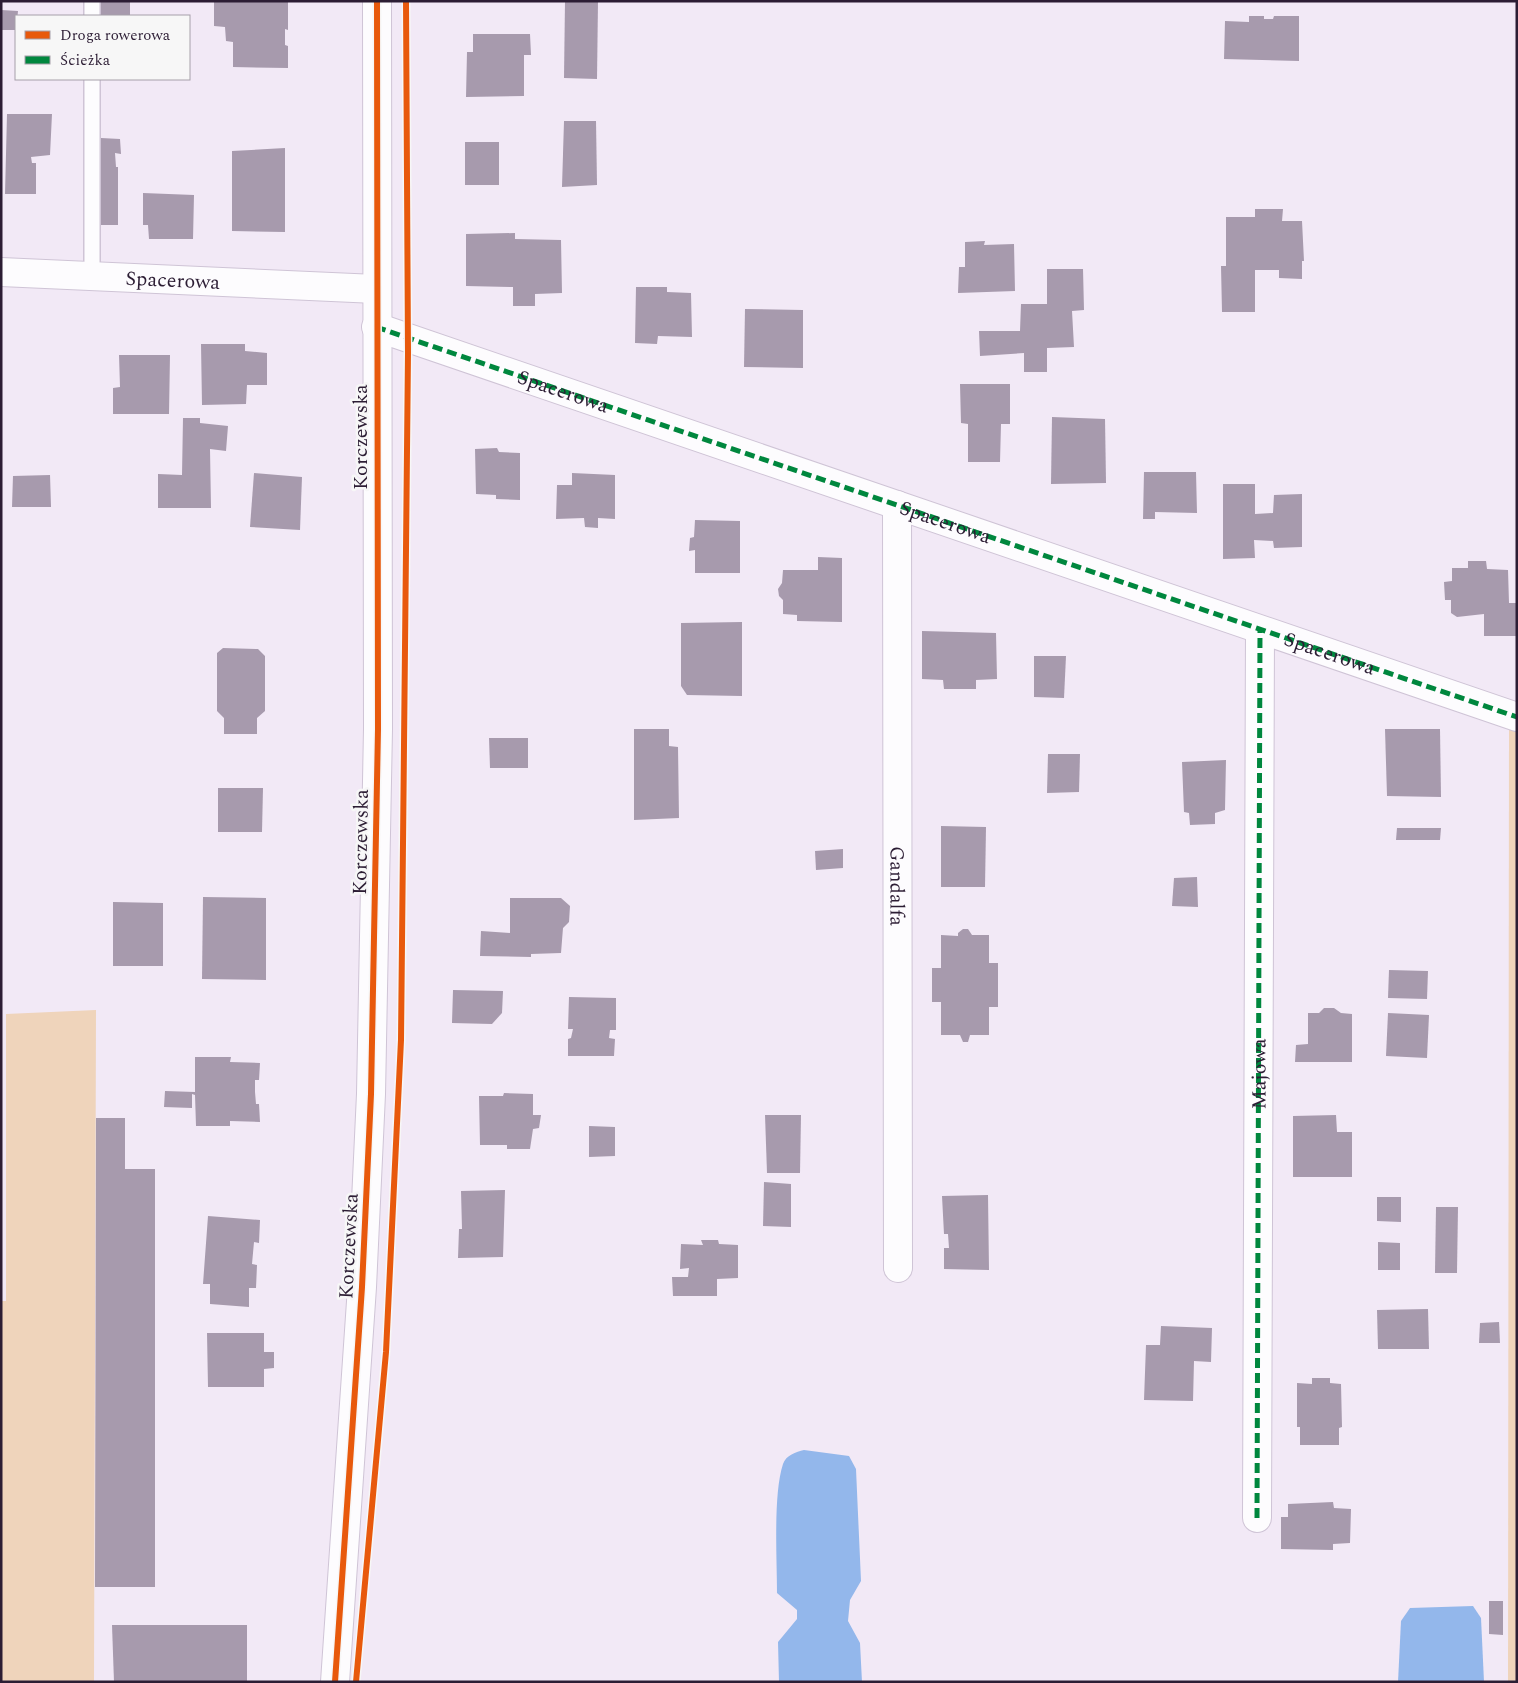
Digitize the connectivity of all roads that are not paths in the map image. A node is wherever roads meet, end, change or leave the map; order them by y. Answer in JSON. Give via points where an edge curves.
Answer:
{"nodes":[{"id":1,"x":92,"y":1,"type":"edge"},
{"id":2,"x":376,"y":1,"type":"edge"},
{"id":3,"x":92,"y":15,"type":"edge"},
{"id":4,"x":92,"y":80,"type":"edge"},
{"id":5,"x":1,"y":272,"type":"edge"},
{"id":6,"x":92,"y":276,"type":"junction"},
{"id":7,"x":376,"y":289,"type":"junction"},
{"id":8,"x":376,"y":327,"type":"junction"},
{"id":9,"x":897,"y":506,"type":"junction"},
{"id":10,"x":1260,"y":630,"type":"junction"},
{"id":11,"x":1517,"y":717,"type":"edge"},
{"id":12,"x":898,"y":1268,"type":"dead end"},
{"id":13,"x":1257,"y":1518,"type":"dead end"},
{"id":14,"x":335,"y":1682,"type":"edge"}],
"edges":[{"from":1,"to":3,"type":"lane"},
{"from":2,"to":7,"type":"street","name":"Korczewska"},
{"from":4,"to":6,"type":"lane"},
{"from":5,"to":6,"type":"street","name":"Spacerowa"},
{"from":6,"to":7,"type":"street","name":"Spacerowa"},
{"from":7,"to":8,"type":"street","name":"Korczewska"},
{"from":8,"to":9,"type":"street","name":"Spacerowa"},
{"from":8,"to":14,"type":"street","name":"Korczewska","via":[[378,729],[371,1094],[362,1287]]},
{"from":9,"to":10,"type":"street","name":"Spacerowa"},
{"from":9,"to":12,"type":"street","name":"Gandalfa"},
{"from":10,"to":11,"type":"street","name":"Spacerowa"},
{"from":10,"to":13,"type":"street","name":"Majowa"}]}
